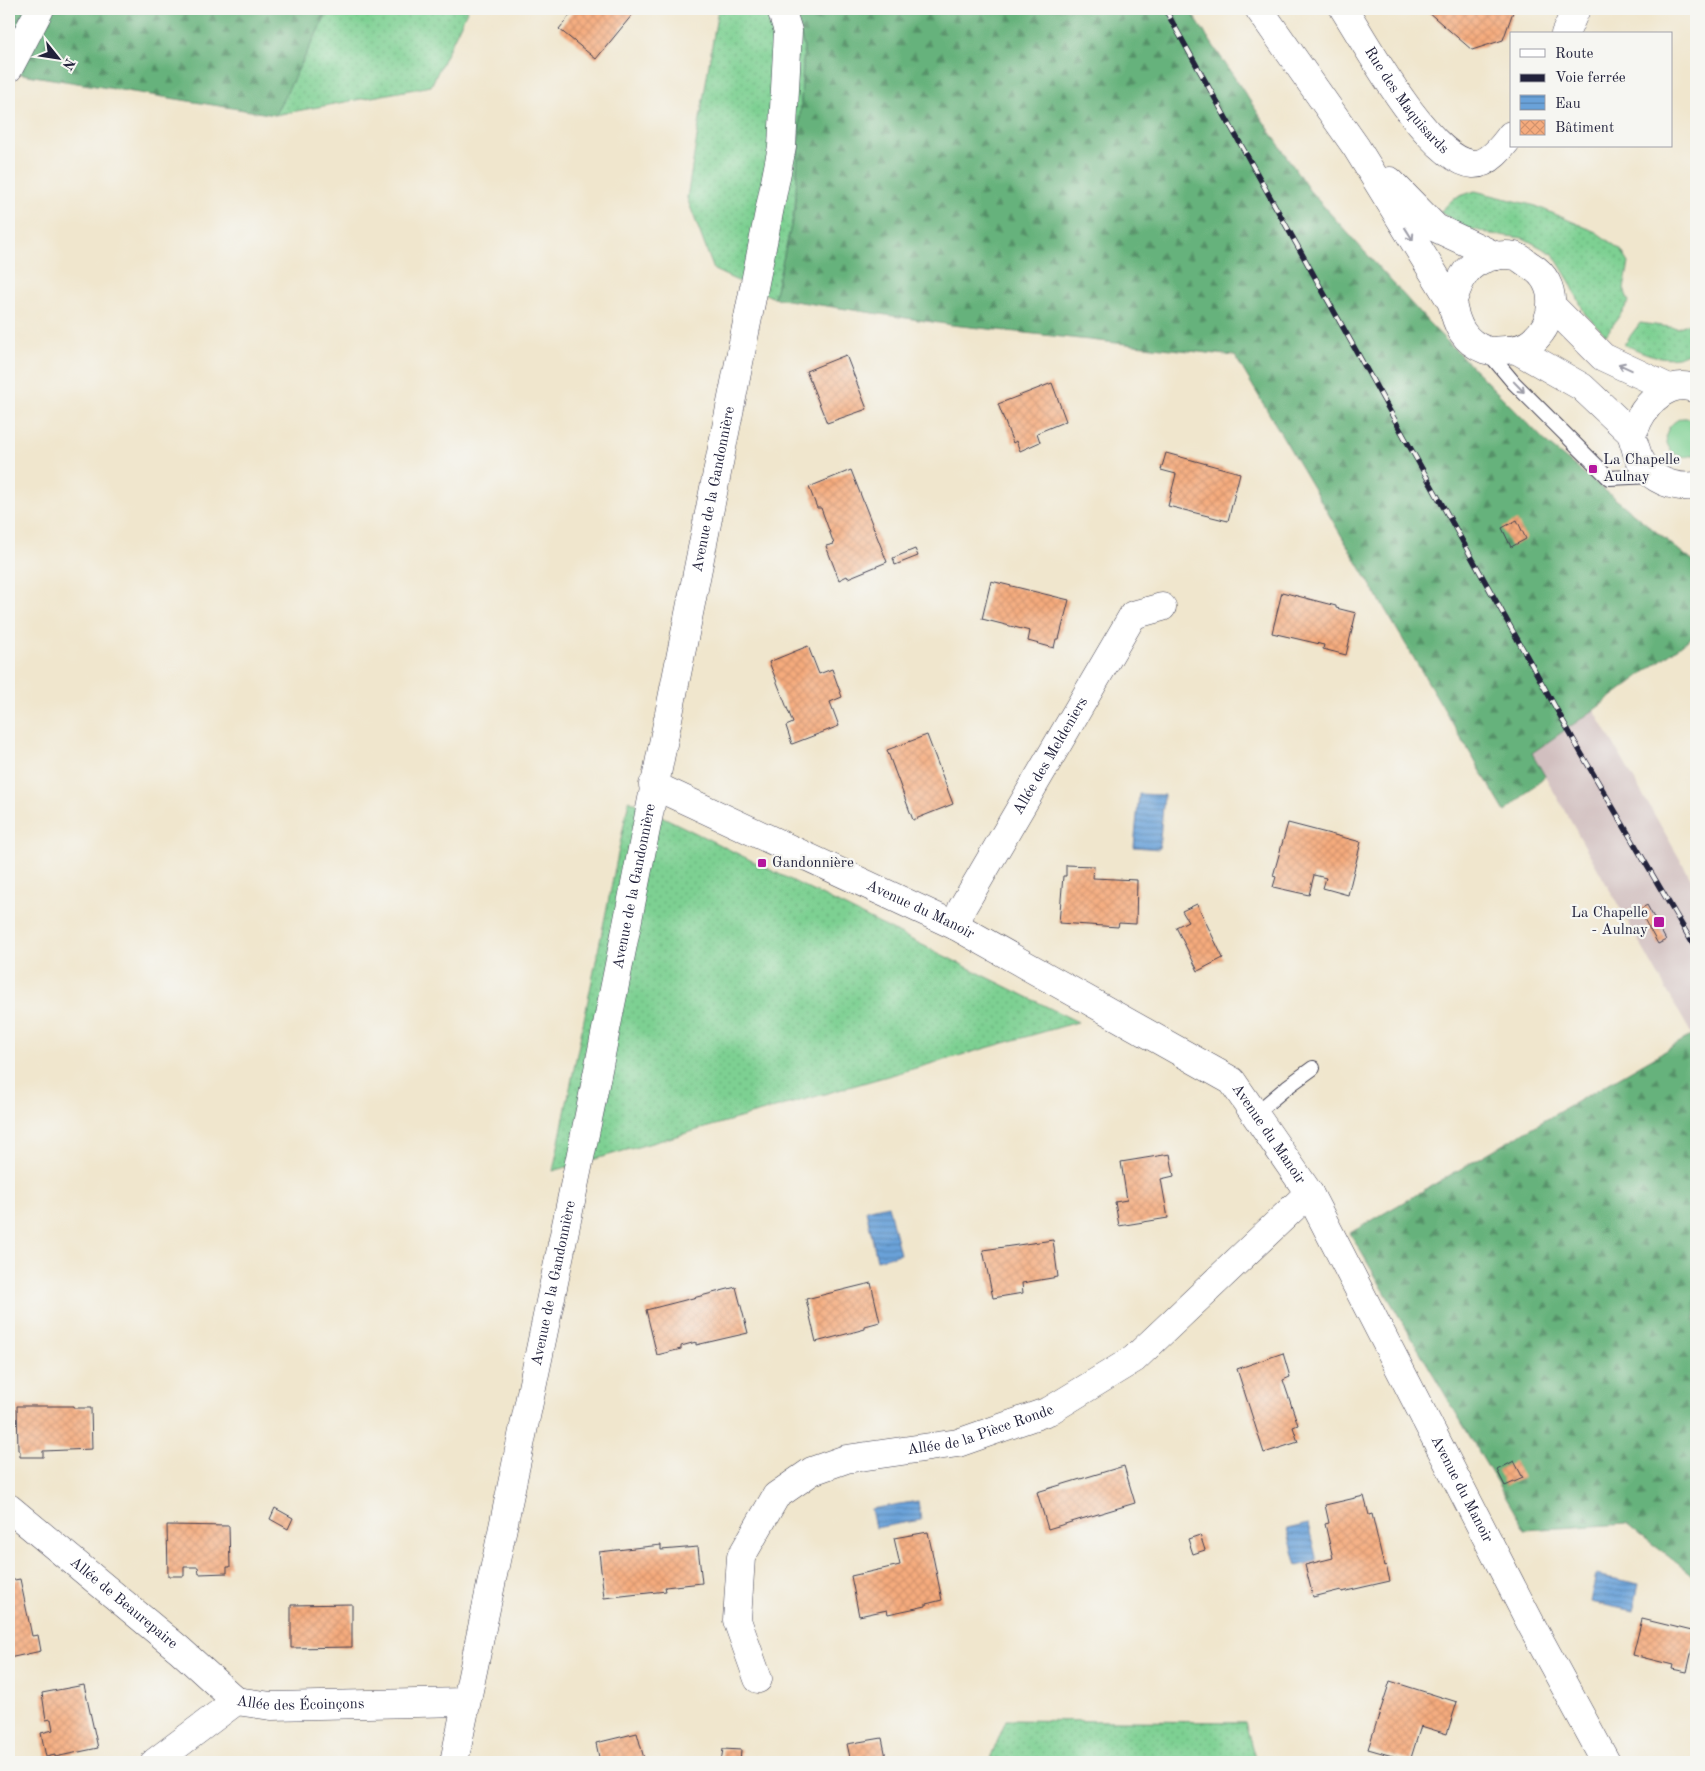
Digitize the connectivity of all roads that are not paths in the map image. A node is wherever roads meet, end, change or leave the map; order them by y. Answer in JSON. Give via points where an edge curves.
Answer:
{"nodes":[{"id":1,"x":40,"y":9,"type":"edge"},
{"id":2,"x":781,"y":9,"type":"edge"},
{"id":3,"x":1259,"y":9,"type":"edge"},
{"id":4,"x":1344,"y":9,"type":"edge"},
{"id":5,"x":1576,"y":9,"type":"edge"},
{"id":6,"x":1567,"y":32,"type":"edge"},
{"id":7,"x":9,"y":68,"type":"edge"},
{"id":8,"x":1510,"y":136,"type":"edge"},
{"id":9,"x":1356,"y":147,"type":"junction"},
{"id":10,"x":1496,"y":256,"type":"junction"},
{"id":11,"x":1452,"y":303,"type":"junction"},
{"id":12,"x":1552,"y":306,"type":"junction"},
{"id":13,"x":1487,"y":350,"type":"junction"},
{"id":14,"x":1517,"y":350,"type":"junction"},
{"id":15,"x":1670,"y":388,"type":"junction"},
{"id":16,"x":1696,"y":389,"type":"edge"},
{"id":17,"x":1632,"y":434,"type":"junction"},
{"id":18,"x":1652,"y":476,"type":"junction"},
{"id":19,"x":1696,"y":486,"type":"edge"},
{"id":20,"x":1162,"y":607,"type":"dead end"},
{"id":21,"x":653,"y":786,"type":"junction"},
{"id":22,"x":956,"y":926,"type":"junction"},
{"id":23,"x":1313,"y":1068,"type":"dead end"},
{"id":24,"x":1255,"y":1114,"type":"junction"},
{"id":25,"x":1309,"y":1193,"type":"junction"},
{"id":26,"x":9,"y":1508,"type":"edge"},
{"id":27,"x":758,"y":1679,"type":"dead end"},
{"id":28,"x":236,"y":1702,"type":"junction"},
{"id":29,"x":465,"y":1702,"type":"junction"},
{"id":30,"x":155,"y":1762,"type":"edge"},
{"id":31,"x":454,"y":1762,"type":"edge"},
{"id":32,"x":1606,"y":1762,"type":"edge"}],
"edges":[{"from":1,"to":7,"type":"street"},
{"from":2,"to":21,"type":"street","name":"Avenue de la Gandonnière","via":[[788,31],[782,147]]},
{"from":3,"to":9,"type":"street"},
{"from":4,"to":8,"type":"street","name":"Rue des Maquisards","via":[[1404,106],[1432,139],[1459,160],[1474,164],[1488,160]]},
{"from":5,"to":6,"type":"street"},
{"from":9,"to":10,"type":"street","via":[[1436,228]]},
{"from":9,"to":11,"type":"street","one_way":true},
{"from":10,"to":11,"type":"street","via":[[1478,261],[1467,271]]},
{"from":10,"to":12,"type":"street","via":[[1516,256],[1538,270],[1549,288]]},
{"from":11,"to":13,"type":"street","via":[[1456,323],[1465,336]]},
{"from":12,"to":14,"type":"street","via":[[1546,323],[1532,342]]},
{"from":15,"to":12,"type":"street","one_way":true,"via":[[1603,357]]},
{"from":13,"to":14,"type":"street"},
{"from":13,"to":18,"type":"lane","one_way":true,"via":[[1514,383],[1609,478]]},
{"from":14,"to":17,"type":"street","via":[[1582,387]]},
{"from":15,"to":16,"type":"street","via":[[1691,386]]},
{"from":15,"to":17,"type":"street","via":[[1652,399]]},
{"from":17,"to":18,"type":"street","via":[[1637,457]]},
{"from":18,"to":19,"type":"street","via":[[1668,485]]},
{"from":20,"to":22,"type":"street","name":"Allée des Meldeniers","via":[[1133,615],[962,908]]},
{"from":21,"to":22,"type":"street","name":"Avenue du Manoir"},
{"from":21,"to":29,"type":"street","name":"Avenue de la Gandonnière"},
{"from":22,"to":24,"type":"street","name":"Avenue du Manoir","via":[[1232,1081]]},
{"from":23,"to":24,"type":"lane"},
{"from":24,"to":25,"type":"street","name":"Avenue du Manoir"},
{"from":25,"to":27,"type":"street","name":"Allée de la Pièce Ronde","via":[[1134,1359],[1049,1411],[958,1443],[846,1459],[812,1471],[776,1496],[741,1558],[738,1620]]},
{"from":25,"to":32,"type":"street","name":"Avenue du Manoir","via":[[1532,1626]]},
{"from":26,"to":28,"type":"street","name":"Allée de Beaurepaire","via":[[180,1650]]},
{"from":28,"to":29,"type":"street","name":"Allée des Écoinçons","via":[[271,1706]]},
{"from":28,"to":30,"type":"street","name":"Allée des Écoinçons"},
{"from":29,"to":31,"type":"street","name":"Avenue de la Gandonnière"}]}
